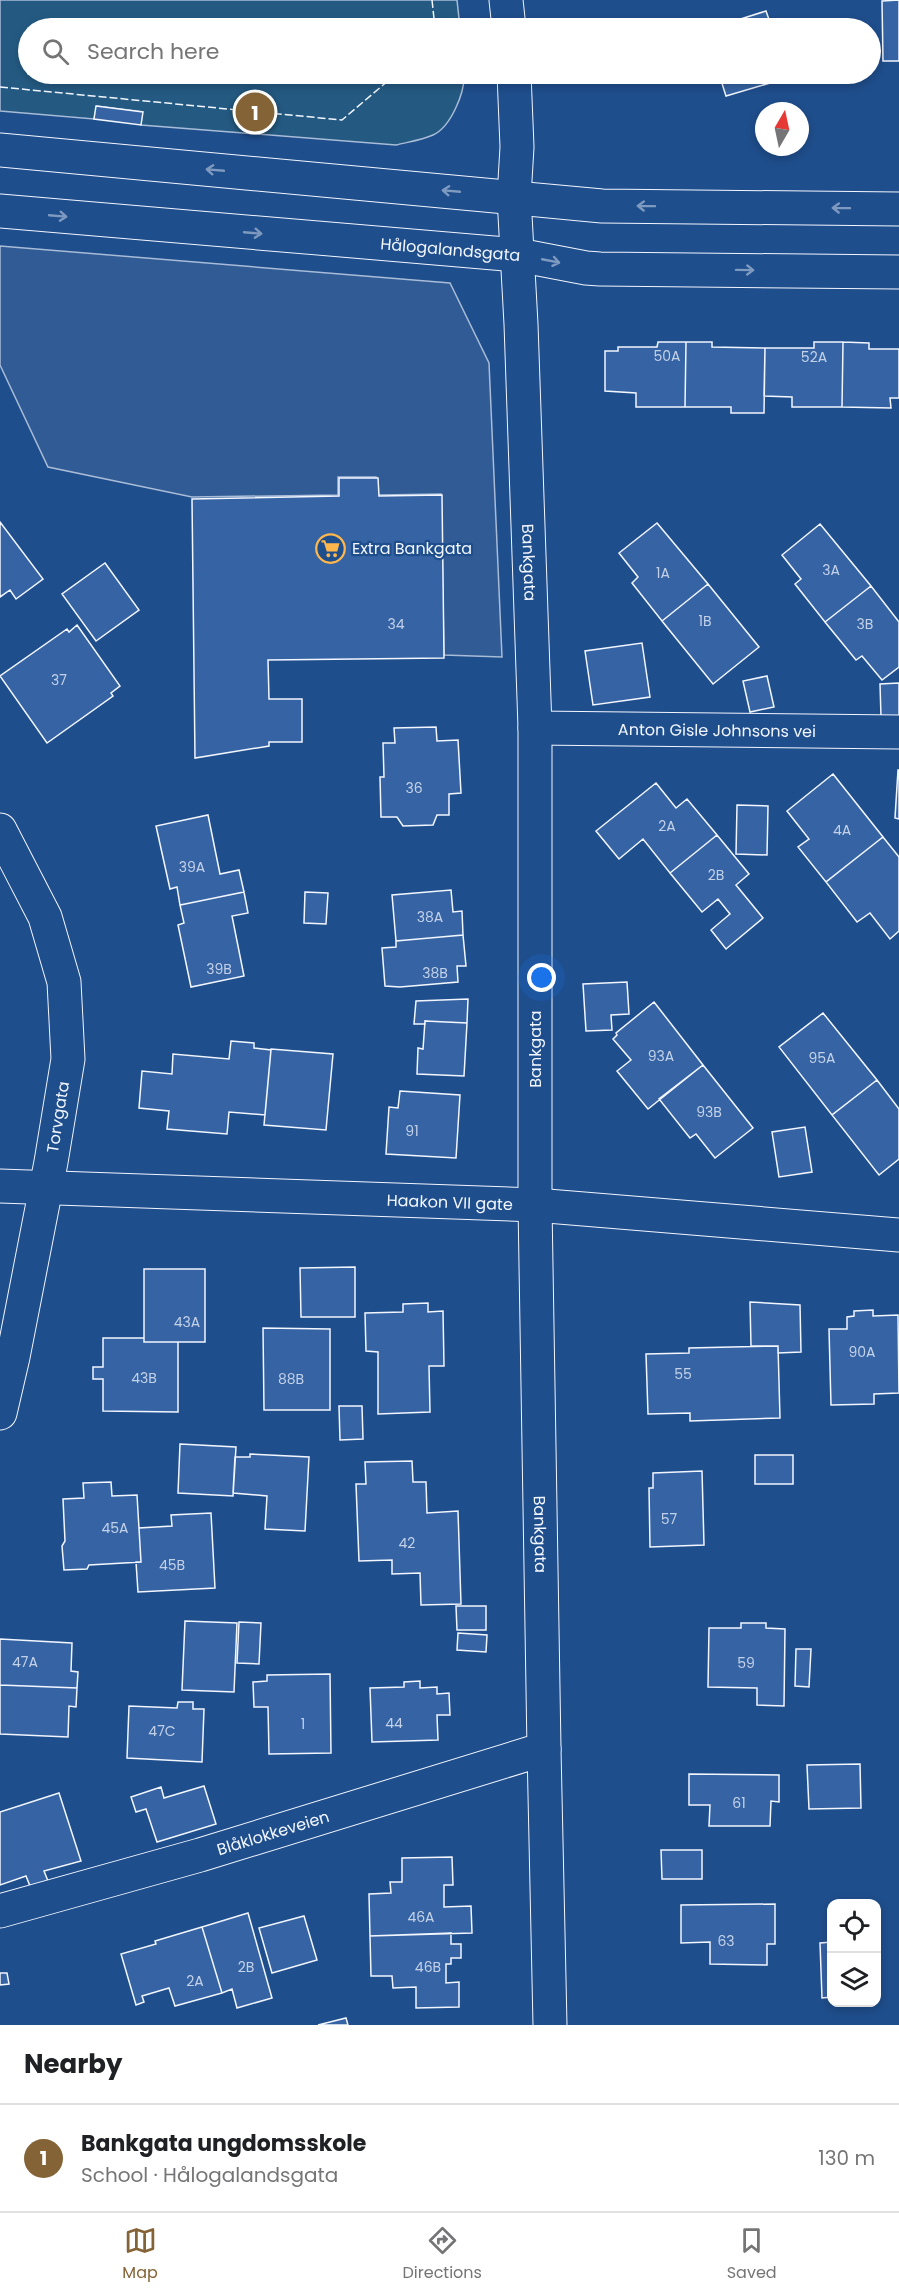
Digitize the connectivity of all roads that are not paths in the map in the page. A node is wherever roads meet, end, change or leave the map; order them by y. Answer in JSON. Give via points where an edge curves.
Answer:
{"nodes":[{"id":1,"x":506,"y":0,"type":"edge"},
{"id":2,"x":508,"y":18,"type":"edge"},
{"id":3,"x":514,"y":84,"type":"edge"},
{"id":4,"x":0,"y":150,"type":"edge"},
{"id":5,"x":514,"y":197,"type":"junction"},
{"id":6,"x":899,"y":209,"type":"edge"},
{"id":7,"x":0,"y":211,"type":"edge"},
{"id":8,"x":518,"y":255,"type":"junction"},
{"id":9,"x":899,"y":272,"type":"edge"},
{"id":10,"x":535,"y":728,"type":"junction"},
{"id":11,"x":899,"y":732,"type":"edge"},
{"id":12,"x":0,"y":830,"type":"edge"},
{"id":13,"x":0,"y":1186,"type":"edge"},
{"id":14,"x":45,"y":1186,"type":"junction"},
{"id":15,"x":535,"y":1205,"type":"junction"},
{"id":16,"x":899,"y":1235,"type":"edge"},
{"id":17,"x":0,"y":1413,"type":"edge"},
{"id":18,"x":544,"y":1749,"type":"junction"},
{"id":19,"x":0,"y":1911,"type":"edge"},
{"id":20,"x":550,"y":2025,"type":"edge"}],
"edges":[{"from":1,"to":2,"type":"street"},
{"from":3,"to":5,"type":"street","name":"Bankgata"},
{"from":5,"to":4,"type":"street","one_way":true},
{"from":6,"to":5,"type":"street","one_way":true,"via":[[602,206]]},
{"from":5,"to":8,"type":"street","name":"Bankgata"},
{"from":7,"to":8,"type":"street","name":"Hålogalandsgata","one_way":true},
{"from":8,"to":9,"type":"street","name":"Hålogalandsgata","one_way":true,"via":[[586,268]]},
{"from":8,"to":10,"type":"street","name":"Bankgata"},
{"from":10,"to":11,"type":"street","name":"Anton Gisle Johnsons vei"},
{"from":10,"to":15,"type":"street","name":"Bankgata"},
{"from":12,"to":14,"type":"street","name":"Torvgata","via":[[45,917],[64,982],[68,1059]]},
{"from":13,"to":14,"type":"street","name":"Haakon VII gate"},
{"from":14,"to":15,"type":"street","name":"Haakon VII gate"},
{"from":14,"to":17,"type":"street","name":"Torvgata"},
{"from":15,"to":16,"type":"street","name":"Haakon VII gate"},
{"from":15,"to":18,"type":"street","name":"Bankgata"},
{"from":18,"to":19,"type":"street","name":"Blåklokkeveien","via":[[200,1855]]},
{"from":18,"to":20,"type":"street","name":"Bankgata"}]}
